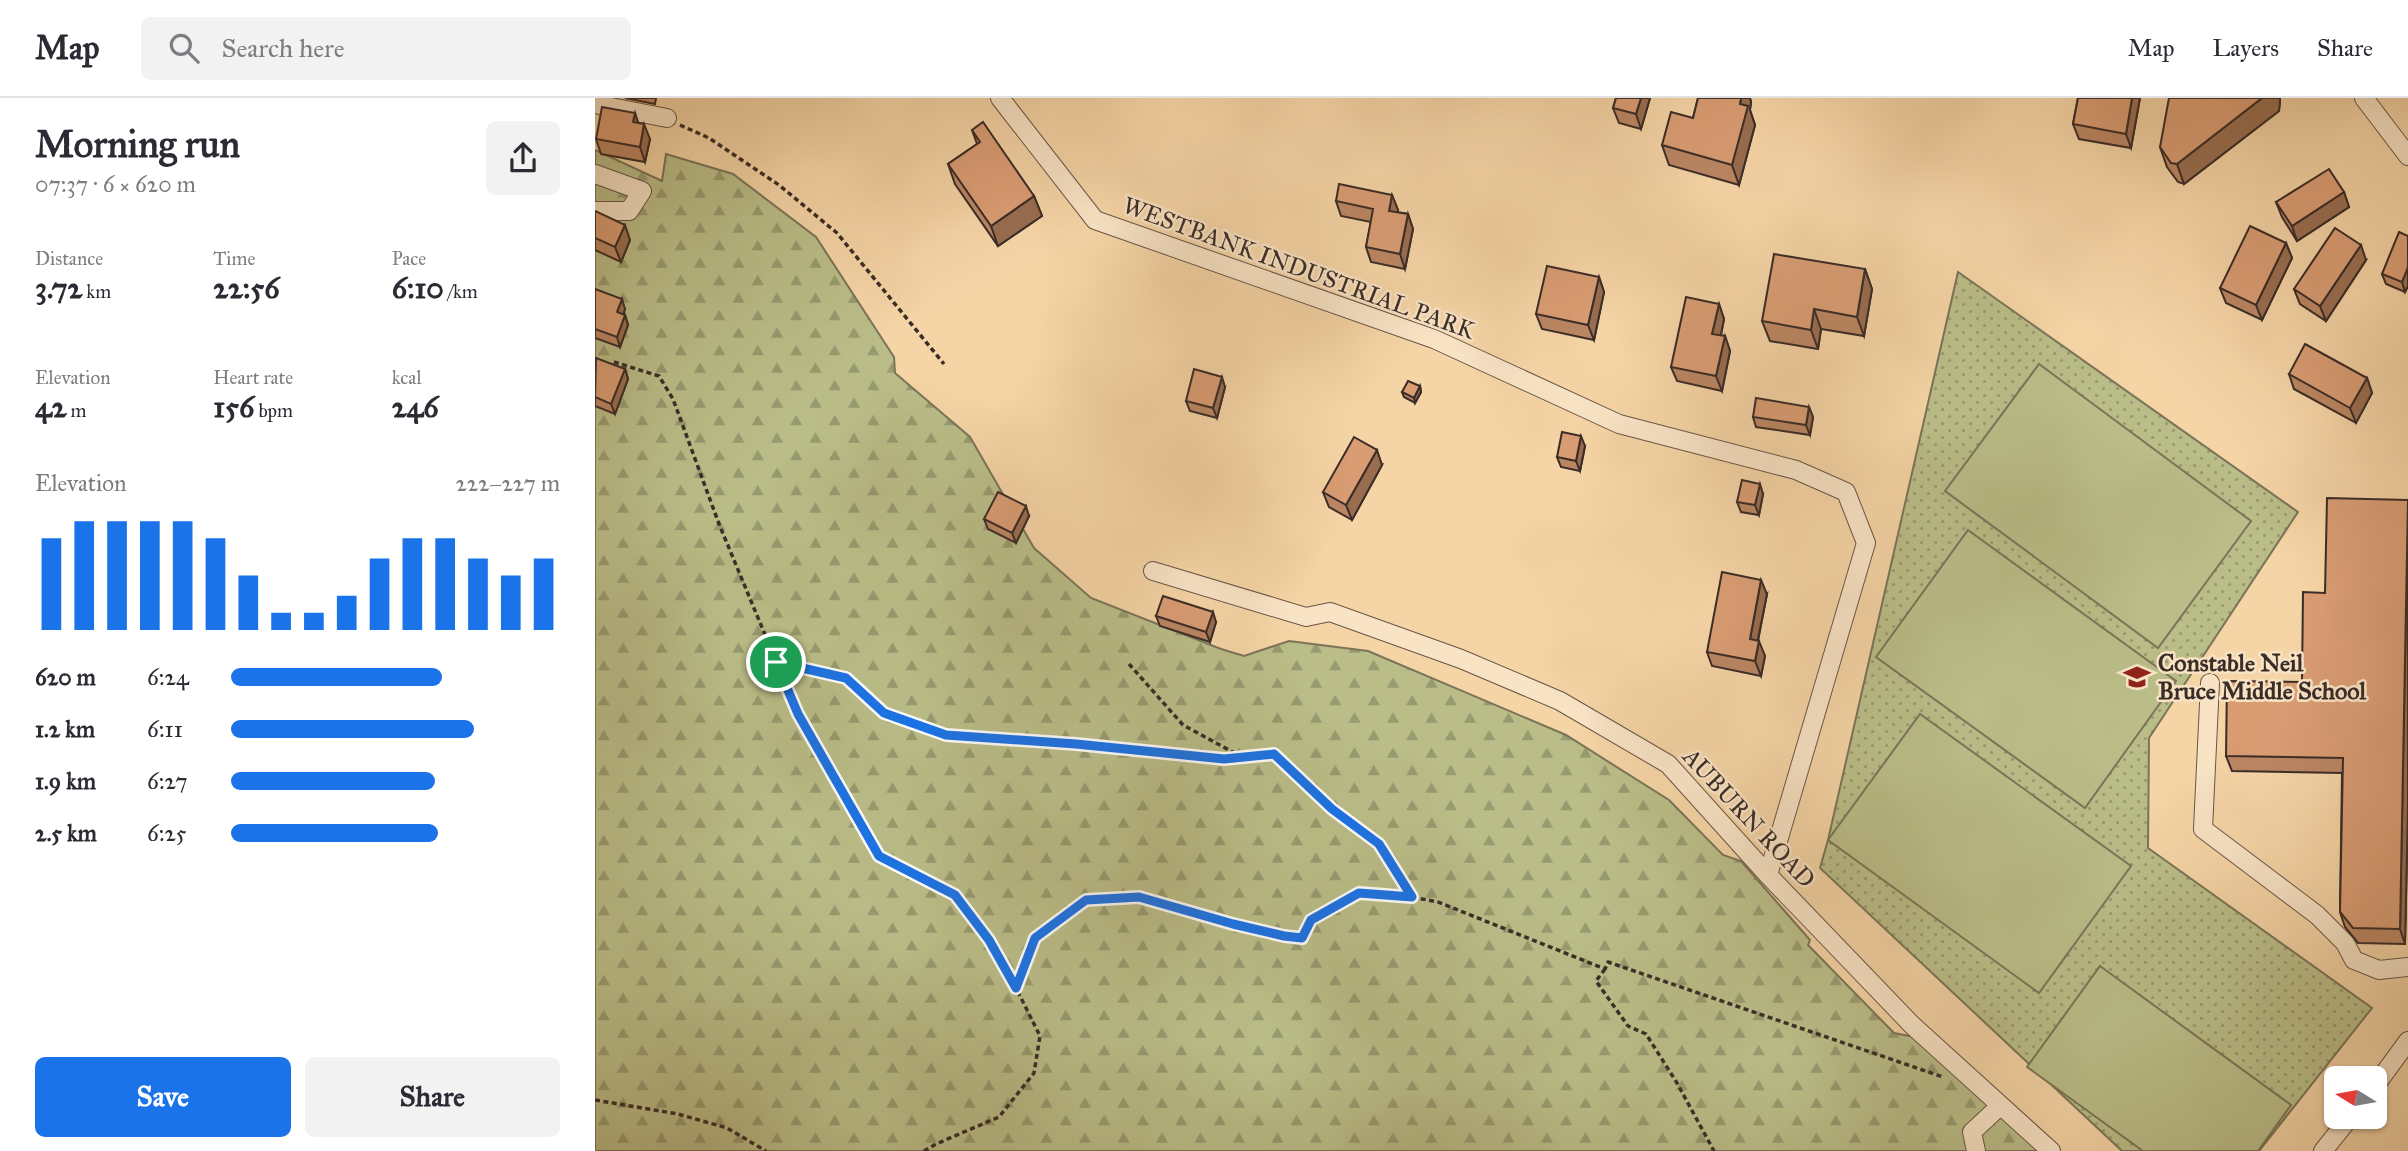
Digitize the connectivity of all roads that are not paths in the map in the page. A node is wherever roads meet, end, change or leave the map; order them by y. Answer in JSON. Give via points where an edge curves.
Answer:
{"nodes":[{"id":1,"x":1000,"y":98,"type":"edge"},
{"id":2,"x":2364,"y":98,"type":"edge"},
{"id":3,"x":595,"y":104,"type":"edge"},
{"id":4,"x":667,"y":118,"type":"road end"},
{"id":5,"x":2408,"y":156,"type":"edge"},
{"id":6,"x":595,"y":174,"type":"edge"},
{"id":7,"x":595,"y":211,"type":"edge"},
{"id":8,"x":1153,"y":571,"type":"dead end"},
{"id":9,"x":2210,"y":683,"type":"dead end"},
{"id":10,"x":1768,"y":875,"type":"junction"},
{"id":11,"x":2408,"y":967,"type":"edge"},
{"id":12,"x":2408,"y":1041,"type":"edge"},
{"id":13,"x":2387,"y":1070,"type":"edge"},
{"id":14,"x":2000,"y":1107,"type":"junction"},
{"id":15,"x":2341,"y":1129,"type":"edge"},
{"id":16,"x":1976,"y":1151,"type":"edge"},
{"id":17,"x":2051,"y":1151,"type":"edge"},
{"id":18,"x":2323,"y":1151,"type":"edge"}],
"edges":[{"from":1,"to":10,"type":"street","name":"WESTBANK INDUSTRIAL PARK","via":[[1095,220],[1434,339],[1619,424],[1796,470],[1846,492],[1866,543]]},
{"from":2,"to":5,"type":"street"},
{"from":3,"to":4,"type":"street"},
{"from":6,"to":7,"type":"street","via":[[642,191],[629,211]]},
{"from":8,"to":10,"type":"street","name":"AUBURN ROAD","via":[[1306,617],[1330,612],[1560,701],[1668,764]]},
{"from":9,"to":11,"type":"street","via":[[2203,830],[2317,915],[2345,943],[2354,960],[2379,970]]},
{"from":10,"to":14,"type":"street","name":"AUBURN ROAD","via":[[1912,1025]]},
{"from":12,"to":13,"type":"street"},
{"from":14,"to":16,"type":"street","via":[[1972,1132]]},
{"from":14,"to":17,"type":"street","name":"AUBURN ROAD"},
{"from":15,"to":18,"type":"street"}]}
